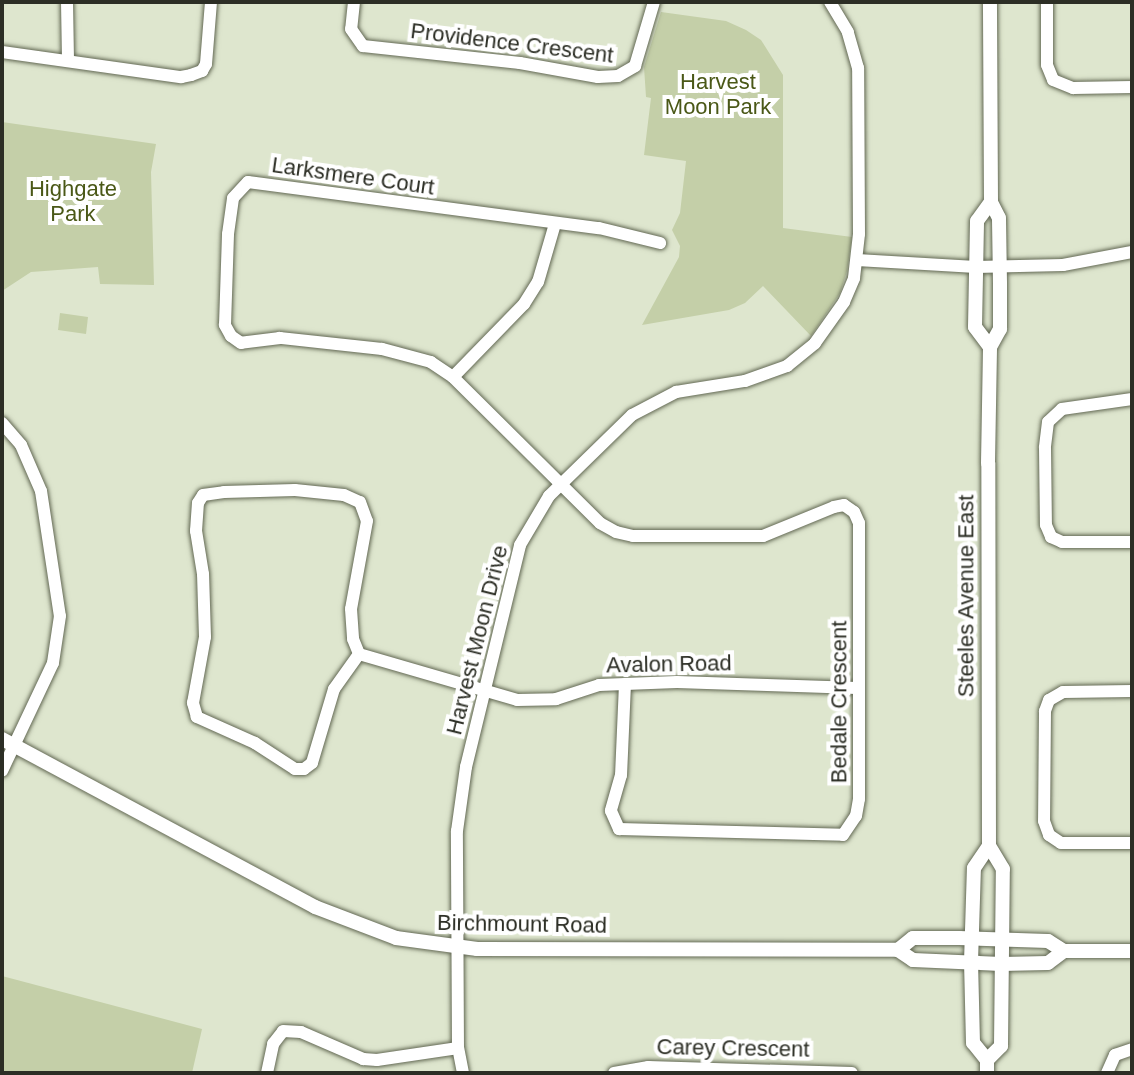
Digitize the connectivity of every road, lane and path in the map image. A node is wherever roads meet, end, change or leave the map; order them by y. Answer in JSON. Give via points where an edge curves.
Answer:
{"nodes":[{"id":1,"x":67,"y":2,"type":"edge"},
{"id":2,"x":211,"y":2,"type":"edge"},
{"id":3,"x":354,"y":2,"type":"edge"},
{"id":4,"x":654,"y":2,"type":"edge"},
{"id":5,"x":830,"y":2,"type":"edge"},
{"id":6,"x":990,"y":2,"type":"edge"},
{"id":7,"x":1047,"y":2,"type":"edge"},
{"id":8,"x":2,"y":52,"type":"edge"},
{"id":9,"x":68,"y":60,"type":"junction"},
{"id":10,"x":1132,"y":87,"type":"edge"},
{"id":11,"x":991,"y":202,"type":"junction"},
{"id":12,"x":555,"y":224,"type":"junction"},
{"id":13,"x":660,"y":243,"type":"dead end"},
{"id":14,"x":1132,"y":252,"type":"edge"},
{"id":15,"x":857,"y":260,"type":"junction"},
{"id":16,"x":1000,"y":266,"type":"junction"},
{"id":17,"x":976,"y":267,"type":"junction"},
{"id":18,"x":990,"y":347,"type":"junction"},
{"id":19,"x":453,"y":377,"type":"junction"},
{"id":20,"x":1132,"y":399,"type":"edge"},
{"id":21,"x":2,"y":423,"type":"edge"},
{"id":22,"x":562,"y":482,"type":"junction"},
{"id":23,"x":1132,"y":542,"type":"edge"},
{"id":24,"x":359,"y":654,"type":"junction"},
{"id":25,"x":625,"y":684,"type":"junction"},
{"id":26,"x":857,"y":688,"type":"junction"},
{"id":27,"x":486,"y":691,"type":"junction"},
{"id":28,"x":1132,"y":691,"type":"edge"},
{"id":29,"x":9,"y":742,"type":"edge"},
{"id":30,"x":2,"y":771,"type":"edge"},
{"id":31,"x":1132,"y":843,"type":"edge"},
{"id":32,"x":989,"y":846,"type":"junction"},
{"id":33,"x":972,"y":939,"type":"junction"},
{"id":34,"x":1002,"y":940,"type":"junction"},
{"id":35,"x":458,"y":948,"type":"junction"},
{"id":36,"x":898,"y":950,"type":"junction"},
{"id":37,"x":1064,"y":951,"type":"junction"},
{"id":38,"x":1132,"y":951,"type":"edge"},
{"id":39,"x":971,"y":962,"type":"junction"},
{"id":40,"x":1001,"y":964,"type":"junction"},
{"id":41,"x":458,"y":1048,"type":"junction"},
{"id":42,"x":1132,"y":1049,"type":"edge"},
{"id":43,"x":987,"y":1066,"type":"edge"},
{"id":44,"x":267,"y":1073,"type":"edge"},
{"id":45,"x":463,"y":1073,"type":"edge"},
{"id":46,"x":614,"y":1073,"type":"edge"},
{"id":47,"x":852,"y":1073,"type":"edge"},
{"id":48,"x":1107,"y":1073,"type":"edge"}],
"edges":[{"from":1,"to":9,"type":"street"},
{"from":2,"to":9,"type":"street","via":[[209,52],[202,71],[181,77]]},
{"from":3,"to":4,"type":"street","name":"Providence Crescent","via":[[351,29],[363,46],[598,77],[618,76],[635,66]]},
{"from":5,"to":15,"type":"street","name":"Harvest Moon Drive","via":[[848,32],[858,68]]},
{"from":6,"to":11,"type":"main road","name":"Steeles Avenue East"},
{"from":7,"to":10,"type":"street","via":[[1047,65],[1053,80],[1073,88]]},
{"from":8,"to":9,"type":"street"},
{"from":11,"to":16,"type":"main road","name":"Steeles Avenue East","via":[[999,218]]},
{"from":11,"to":17,"type":"main road","name":"Steeles Avenue East","via":[[977,221]]},
{"from":12,"to":13,"type":"street","name":"Larksmere Court","via":[[611,230]]},
{"from":12,"to":19,"type":"street","via":[[538,282],[524,304]]},
{"from":12,"to":19,"type":"street","name":"Larksmere Court","via":[[248,182],[238,188],[228,234],[225,325],[231,336],[241,343],[280,338],[382,349],[431,362]]},
{"from":14,"to":16,"type":"street","via":[[1063,265]]},
{"from":15,"to":17,"type":"street"},
{"from":15,"to":22,"type":"street","name":"Harvest Moon Drive","via":[[832,321],[787,366],[745,381],[676,392],[651,403]]},
{"from":16,"to":17,"type":"street"},
{"from":16,"to":18,"type":"main road","name":"Steeles Avenue East","via":[[1000,329]]},
{"from":17,"to":18,"type":"main road","name":"Steeles Avenue East","via":[[975,327]]},
{"from":18,"to":32,"type":"main road","name":"Steeles Avenue East"},
{"from":19,"to":22,"type":"street","name":"Larksmere Court"},
{"from":20,"to":23,"type":"street","via":[[1062,409],[1048,422],[1045,448],[1046,525],[1051,537],[1062,542]]},
{"from":21,"to":29,"type":"street","via":[[21,445],[41,491],[60,616],[53,663]]},
{"from":22,"to":26,"type":"street","name":"Bedale Crescent","via":[[600,523],[633,536],[763,536],[844,505],[859,523]]},
{"from":22,"to":27,"type":"street","name":"Harvest Moon Drive","via":[[531,521],[520,545]]},
{"from":24,"to":24,"type":"street","via":[[351,609],[367,521],[360,502],[295,490],[203,495],[196,510],[205,601],[201,676],[193,703],[197,717],[304,769],[318,752],[334,689]]},
{"from":24,"to":27,"type":"street","name":"Avalon Road"},
{"from":25,"to":26,"type":"street","name":"Avalon Road"},
{"from":25,"to":26,"type":"street","name":"Bedale Crescent","via":[[621,775],[611,811],[619,829],[833,837],[850,829],[856,816]]},
{"from":25,"to":27,"type":"street","name":"Avalon Road","via":[[537,701]]},
{"from":27,"to":35,"type":"street","name":"Harvest Moon Drive","via":[[466,767],[457,831]]},
{"from":28,"to":31,"type":"street","via":[[1063,692],[1049,700],[1044,821],[1049,835],[1061,843]]},
{"from":29,"to":30,"type":"street"},
{"from":29,"to":35,"type":"main road","name":"Birchmount Road","via":[[343,920],[396,938]]},
{"from":32,"to":33,"type":"main road","name":"Steeles Avenue East","via":[[974,868]]},
{"from":32,"to":34,"type":"main road","name":"Steeles Avenue East","via":[[1003,869]]},
{"from":33,"to":34,"type":"main road","name":"Birchmount Road"},
{"from":33,"to":36,"type":"main road","name":"Birchmount Road","via":[[913,938]]},
{"from":33,"to":39,"type":"main road","name":"Steeles Avenue East"},
{"from":34,"to":37,"type":"main road","name":"Birchmount Road","via":[[1048,941]]},
{"from":34,"to":40,"type":"main road","name":"Steeles Avenue East"},
{"from":35,"to":36,"type":"main road","name":"Birchmount Road"},
{"from":35,"to":41,"type":"street","name":"Harvest Moon Drive"},
{"from":36,"to":39,"type":"main road","name":"Birchmount Road","via":[[913,960]]},
{"from":37,"to":38,"type":"main road","name":"Birchmount Road"},
{"from":37,"to":40,"type":"main road","name":"Birchmount Road","via":[[1048,963]]},
{"from":39,"to":40,"type":"main road","name":"Birchmount Road"},
{"from":39,"to":43,"type":"main road","name":"Steeles Avenue East","via":[[973,1043]]},
{"from":40,"to":43,"type":"main road","name":"Steeles Avenue East","via":[[1001,1046]]},
{"from":41,"to":44,"type":"street","via":[[363,1059],[301,1032],[283,1031],[273,1044]]},
{"from":41,"to":45,"type":"street","name":"Harvest Moon Drive"},
{"from":42,"to":48,"type":"street","via":[[1115,1055]]},
{"from":46,"to":47,"type":"street","name":"Carey Crescent","via":[[648,1067]]}]}
